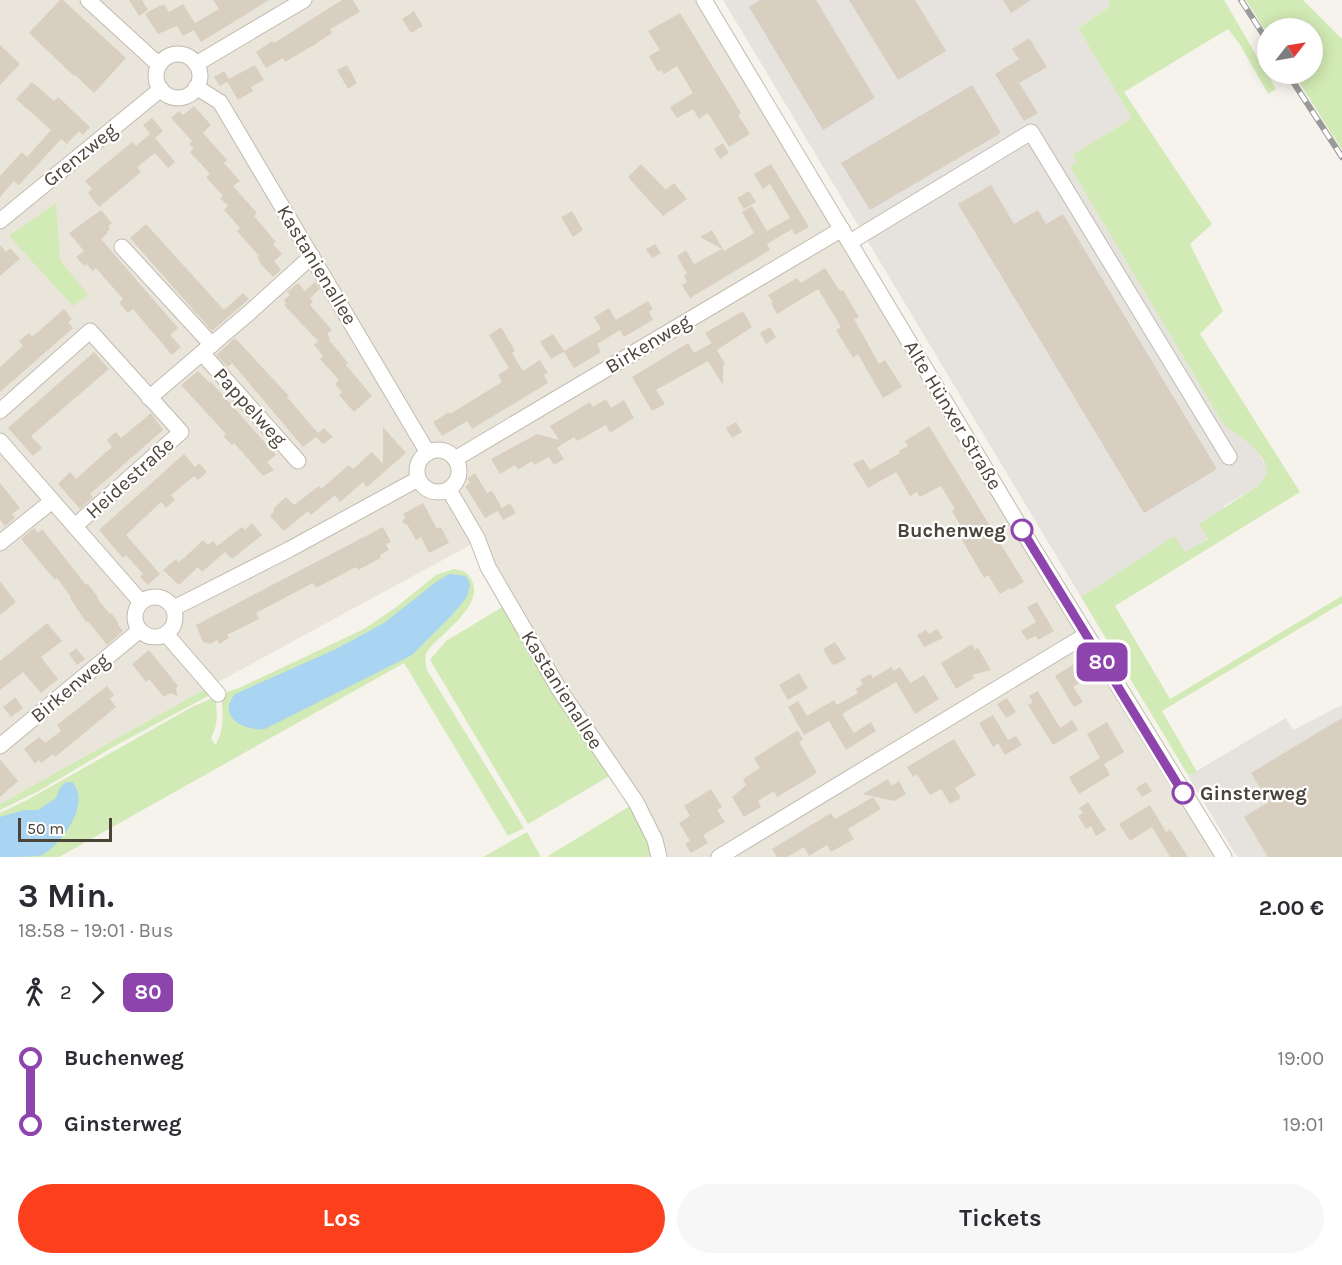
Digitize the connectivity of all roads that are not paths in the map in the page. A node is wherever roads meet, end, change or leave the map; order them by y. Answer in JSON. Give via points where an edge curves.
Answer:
{"nodes":[{"id":1,"x":88,"y":0,"type":"edge"},
{"id":2,"x":304,"y":0,"type":"edge"},
{"id":3,"x":704,"y":0,"type":"edge"},
{"id":4,"x":196,"y":64,"type":"junction"},
{"id":5,"x":159,"y":65,"type":"junction"},
{"id":6,"x":196,"y":87,"type":"junction"},
{"id":7,"x":161,"y":89,"type":"junction"},
{"id":8,"x":0,"y":221,"type":"edge"},
{"id":9,"x":846,"y":235,"type":"junction"},
{"id":10,"x":122,"y":247,"type":"dead end"},
{"id":11,"x":312,"y":256,"type":"junction"},
{"id":12,"x":207,"y":349,"type":"junction"},
{"id":13,"x":149,"y":398,"type":"junction"},
{"id":14,"x":0,"y":411,"type":"edge"},
{"id":15,"x":0,"y":441,"type":"edge"},
{"id":16,"x":428,"y":453,"type":"junction"},
{"id":17,"x":1229,"y":457,"type":"dead end"},
{"id":18,"x":455,"y":459,"type":"junction"},
{"id":19,"x":298,"y":461,"type":"dead end"},
{"id":20,"x":418,"y":479,"type":"junction"},
{"id":21,"x":449,"y":490,"type":"junction"},
{"id":22,"x":52,"y":501,"type":"junction"},
{"id":23,"x":75,"y":526,"type":"junction"},
{"id":24,"x":0,"y":543,"type":"edge"},
{"id":25,"x":141,"y":602,"type":"junction"},
{"id":26,"x":174,"y":608,"type":"junction"},
{"id":27,"x":140,"y":630,"type":"junction"},
{"id":28,"x":166,"y":634,"type":"junction"},
{"id":29,"x":1086,"y":635,"type":"junction"},
{"id":30,"x":218,"y":694,"type":"dead end"},
{"id":31,"x":0,"y":746,"type":"edge"},
{"id":32,"x":659,"y":857,"type":"edge"},
{"id":33,"x":719,"y":857,"type":"edge"},
{"id":34,"x":1224,"y":857,"type":"edge"}],
"edges":[{"from":1,"to":5,"type":"street"},
{"from":2,"to":4,"type":"street"},
{"from":3,"to":9,"type":"street","name":"Alte Hünxer Straße"},
{"from":4,"to":5,"type":"street","via":[[177,54]]},
{"from":4,"to":6,"type":"street","via":[[200,76]]},
{"from":5,"to":7,"type":"street","via":[[156,78]]},
{"from":6,"to":7,"type":"street","via":[[180,97],[167,95]]},
{"from":6,"to":11,"type":"street","name":"Kastanienallee","via":[[220,102]]},
{"from":7,"to":8,"type":"street","name":"Grenzweg"},
{"from":9,"to":17,"type":"street","name":"Birkenweg","via":[[1031,132]]},
{"from":9,"to":18,"type":"street","name":"Birkenweg"},
{"from":9,"to":29,"type":"street","name":"Alte Hünxer Straße"},
{"from":10,"to":12,"type":"street","name":"Pappelweg"},
{"from":11,"to":12,"type":"street","name":"Pappelweg"},
{"from":11,"to":16,"type":"street","name":"Kastanienallee"},
{"from":12,"to":13,"type":"street","name":"Pappelweg"},
{"from":12,"to":19,"type":"street","name":"Pappelweg"},
{"from":13,"to":14,"type":"street","name":"Heidestraße","via":[[90,331]]},
{"from":13,"to":23,"type":"street","name":"Heidestraße","via":[[181,432]]},
{"from":15,"to":22,"type":"street","name":"Heidestraße"},
{"from":16,"to":18,"type":"street","via":[[439,450]]},
{"from":16,"to":20,"type":"street","via":[[417,467]]},
{"from":18,"to":21,"type":"street","via":[[459,472]]},
{"from":20,"to":21,"type":"street","via":[[431,491]]},
{"from":20,"to":26,"type":"street"},
{"from":21,"to":32,"type":"street","name":"Kastanienallee","via":[[477,538],[488,567],[559,688],[636,802]]},
{"from":22,"to":23,"type":"street","name":"Heidestraße"},
{"from":22,"to":24,"type":"street"},
{"from":23,"to":25,"type":"street","name":"Heidestraße"},
{"from":25,"to":26,"type":"street","via":[[159,596]]},
{"from":25,"to":27,"type":"street","via":[[135,619]]},
{"from":26,"to":28,"type":"street","via":[[174,625]]},
{"from":27,"to":28,"type":"street","via":[[149,636]]},
{"from":27,"to":31,"type":"street","name":"Birkenweg"},
{"from":28,"to":30,"type":"street"},
{"from":29,"to":33,"type":"street"},
{"from":29,"to":34,"type":"street","name":"Alte Hünxer Straße"}]}
